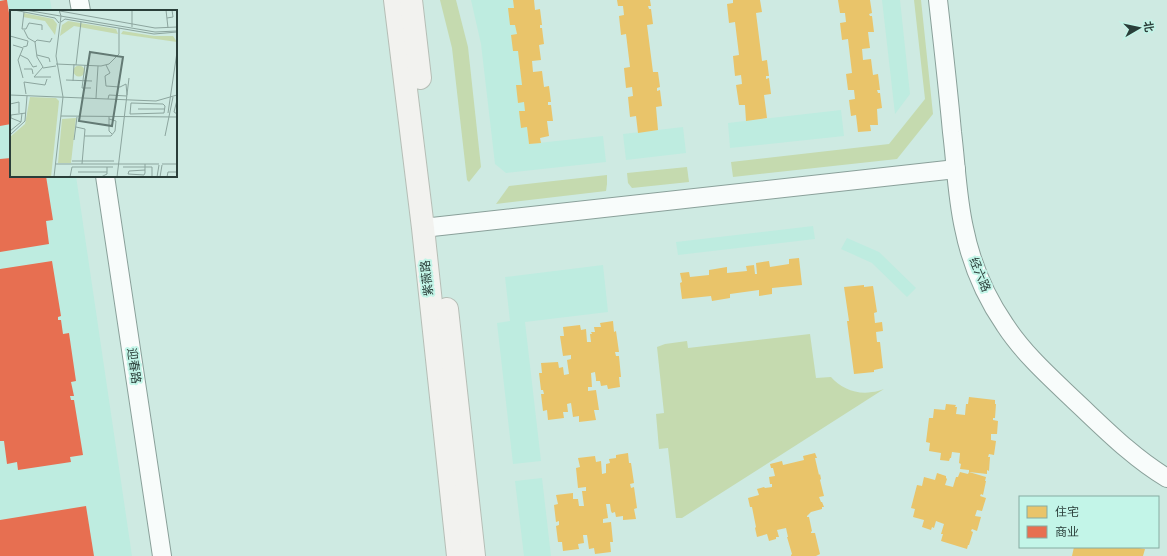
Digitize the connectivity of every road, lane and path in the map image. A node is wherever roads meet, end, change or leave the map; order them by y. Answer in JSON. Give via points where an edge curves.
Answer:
{"nodes":[{"id":1,"x":79,"y":0,"type":"edge"},
{"id":2,"x":395,"y":0,"type":"edge"},
{"id":3,"x":411,"y":0,"type":"edge"},
{"id":4,"x":938,"y":0,"type":"edge"},
{"id":5,"x":80,"y":10,"type":"edge"},
{"id":6,"x":956,"y":169,"type":"junction"},
{"id":7,"x":105,"y":177,"type":"edge"},
{"id":8,"x":430,"y":228,"type":"junction"},
{"id":9,"x":1167,"y":478,"type":"edge"},
{"id":10,"x":162,"y":556,"type":"edge"},
{"id":11,"x":458,"y":556,"type":"edge"},
{"id":12,"x":474,"y":556,"type":"edge"}],
"edges":[{"from":1,"to":5,"type":"street"},
{"from":2,"to":8,"type":"main road","name":"紫薇路"},
{"from":3,"to":8,"type":"main road","name":"紫薇路"},
{"from":4,"to":6,"type":"street","name":"经六路"},
{"from":6,"to":8,"type":"street"},
{"from":6,"to":9,"type":"street","name":"经六路","via":[[969,250],[979,279],[1004,325],[1037,365],[1107,432],[1149,467]]},
{"from":7,"to":10,"type":"street","name":"迎春路"},
{"from":8,"to":11,"type":"main road","name":"紫薇路"},
{"from":8,"to":12,"type":"main road","name":"紫薇路"}]}
